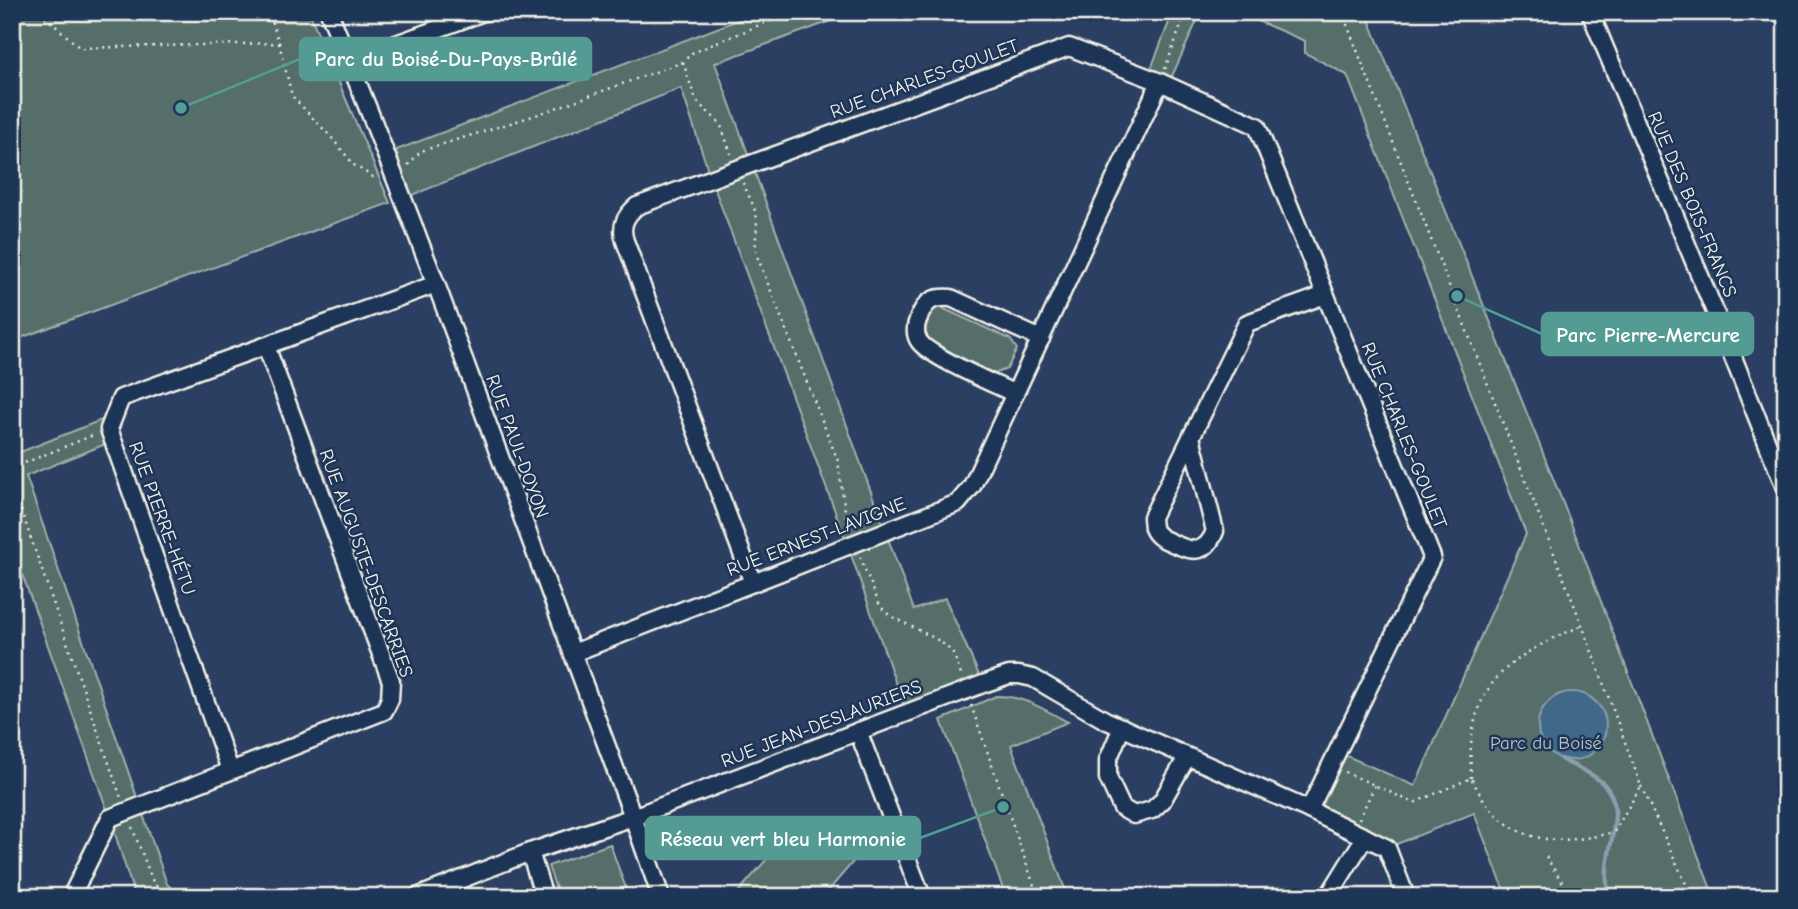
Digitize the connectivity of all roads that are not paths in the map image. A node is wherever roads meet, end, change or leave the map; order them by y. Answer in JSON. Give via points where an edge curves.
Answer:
{"nodes":[{"id":1,"x":329,"y":12,"type":"edge"},
{"id":2,"x":484,"y":12,"type":"edge"},
{"id":3,"x":1590,"y":12,"type":"edge"},
{"id":4,"x":349,"y":61,"type":"junction"},
{"id":5,"x":1160,"y":82,"type":"junction"},
{"id":6,"x":436,"y":284,"type":"junction"},
{"id":7,"x":1325,"y":295,"type":"junction"},
{"id":8,"x":1041,"y":339,"type":"junction"},
{"id":9,"x":266,"y":346,"type":"junction"},
{"id":10,"x":1015,"y":394,"type":"junction"},
{"id":11,"x":1191,"y":437,"type":"junction"},
{"id":12,"x":1786,"y":490,"type":"edge"},
{"id":13,"x":753,"y":583,"type":"junction"},
{"id":14,"x":573,"y":653,"type":"junction"},
{"id":15,"x":1122,"y":727,"type":"junction"},
{"id":16,"x":858,"y":730,"type":"junction"},
{"id":17,"x":1187,"y":757,"type":"junction"},
{"id":18,"x":230,"y":771,"type":"junction"},
{"id":19,"x":1309,"y":810,"type":"junction"},
{"id":20,"x":633,"y":817,"type":"junction"},
{"id":21,"x":1360,"y":834,"type":"junction"},
{"id":22,"x":530,"y":852,"type":"junction"},
{"id":23,"x":71,"y":897,"type":"edge"},
{"id":24,"x":417,"y":897,"type":"edge"},
{"id":25,"x":544,"y":897,"type":"edge"},
{"id":26,"x":661,"y":897,"type":"edge"},
{"id":27,"x":922,"y":897,"type":"edge"},
{"id":28,"x":1328,"y":897,"type":"edge"},
{"id":29,"x":1406,"y":897,"type":"edge"}],
"edges":[{"from":1,"to":4,"type":"street","name":"RUE PAUL-DOYON"},
{"from":2,"to":4,"type":"street"},
{"from":3,"to":12,"type":"street","name":"RUE DES BOIS-FRANCS"},
{"from":4,"to":6,"type":"street","name":"RUE PAUL-DOYON"},
{"from":5,"to":7,"type":"street","name":"RUE CHARLES-GOULET","via":[[1257,126]]},
{"from":5,"to":8,"type":"street","name":"RUE ERNEST-LAVIGNE"},
{"from":5,"to":13,"type":"street","name":"RUE CHARLES-GOULET","via":[[1069,47],[636,206],[628,213],[623,233]]},
{"from":6,"to":9,"type":"street","name":"RUE PIERRE-HÉTU"},
{"from":6,"to":14,"type":"street","name":"RUE PAUL-DOYON"},
{"from":7,"to":11,"type":"street","via":[[1247,323]]},
{"from":7,"to":19,"type":"street","name":"RUE CHARLES-GOULET","via":[[1432,557]]},
{"from":8,"to":10,"type":"street","name":"RUE ERNEST-LAVIGNE"},
{"from":8,"to":10,"type":"street","via":[[951,298],[929,301],[920,313],[915,329],[930,353]]},
{"from":9,"to":18,"type":"street","name":"RUE PIERRE-HÉTU","via":[[121,398],[109,429]]},
{"from":9,"to":18,"type":"street","name":"RUE AUGUSTE-DESCARRIES","via":[[391,681],[390,699],[384,711]]},
{"from":10,"to":13,"type":"street","name":"RUE ERNEST-LAVIGNE","via":[[972,486],[958,503]]},
{"from":11,"to":11,"type":"street","via":[[1152,517],[1160,538],[1188,551],[1203,548],[1215,531]]},
{"from":13,"to":14,"type":"street","name":"RUE ERNEST-LAVIGNE"},
{"from":14,"to":20,"type":"street","name":"RUE PAUL-DOYON"},
{"from":15,"to":16,"type":"street","name":"RUE JEAN-DESLAURIERS","via":[[1018,675]]},
{"from":15,"to":17,"type":"street","name":"RUE JEAN-DESLAURIERS"},
{"from":15,"to":17,"type":"street","via":[[1108,760],[1108,778],[1122,808],[1134,815],[1152,810],[1162,801]]},
{"from":16,"to":20,"type":"street","name":"RUE JEAN-DESLAURIERS"},
{"from":16,"to":27,"type":"street"},
{"from":17,"to":19,"type":"street","name":"RUE JEAN-DESLAURIERS"},
{"from":18,"to":23,"type":"street","name":"RUE AUGUSTE-DESCARRIES","via":[[110,818]]},
{"from":19,"to":21,"type":"street","name":"RUE JEAN-DESLAURIERS"},
{"from":20,"to":22,"type":"street","name":"RUE JEAN-DESLAURIERS"},
{"from":20,"to":26,"type":"street","name":"RUE PAUL-DOYON"},
{"from":21,"to":28,"type":"street"},
{"from":21,"to":29,"type":"street","name":"RUE JEAN-DESLAURIERS","via":[[1387,848]]},
{"from":22,"to":24,"type":"street","name":"RUE JEAN-DESLAURIERS"},
{"from":22,"to":25,"type":"street"}]}
